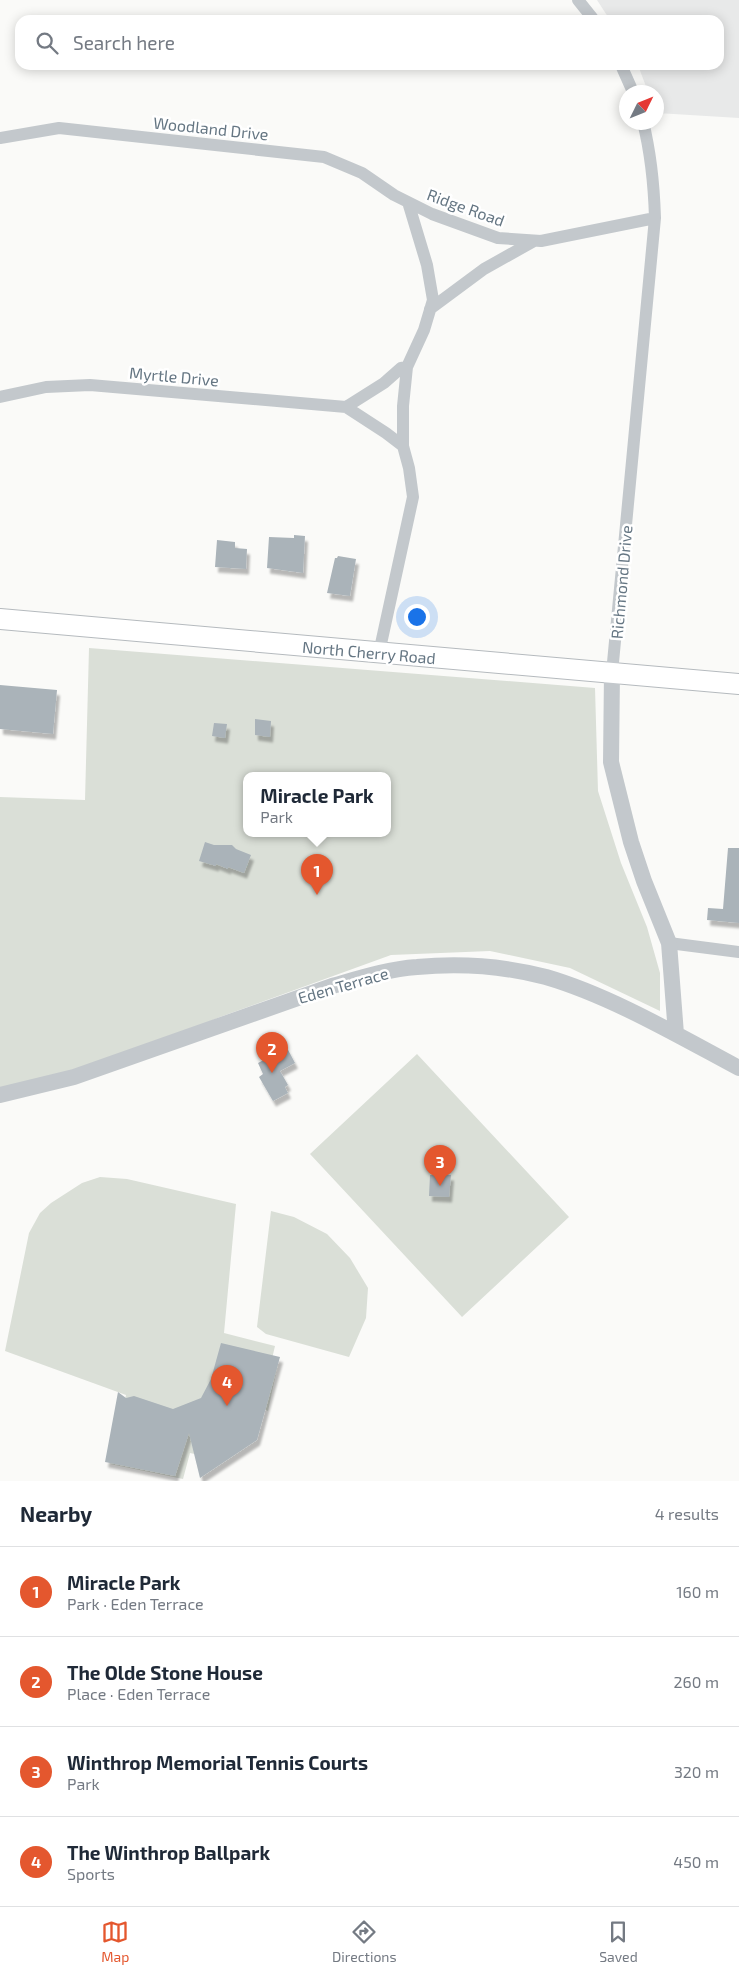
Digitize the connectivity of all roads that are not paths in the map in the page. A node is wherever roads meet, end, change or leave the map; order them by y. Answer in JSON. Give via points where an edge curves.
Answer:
{"nodes":[{"id":1,"x":578,"y":0,"type":"edge"},
{"id":2,"x":590,"y":15,"type":"edge"},
{"id":3,"x":623,"y":70,"type":"edge"},
{"id":4,"x":631,"y":85,"type":"edge"},
{"id":5,"x":645,"y":130,"type":"edge"},
{"id":6,"x":0,"y":138,"type":"edge"},
{"id":7,"x":408,"y":202,"type":"junction"},
{"id":8,"x":654,"y":218,"type":"junction"},
{"id":9,"x":534,"y":241,"type":"junction"},
{"id":10,"x":430,"y":309,"type":"junction"},
{"id":11,"x":406,"y":367,"type":"junction"},
{"id":12,"x":0,"y":397,"type":"edge"},
{"id":13,"x":346,"y":407,"type":"junction"},
{"id":14,"x":402,"y":446,"type":"junction"},
{"id":15,"x":0,"y":619,"type":"edge"},
{"id":16,"x":378,"y":653,"type":"junction"},
{"id":17,"x":612,"y":673,"type":"junction"},
{"id":18,"x":739,"y":684,"type":"edge"},
{"id":19,"x":669,"y":943,"type":"junction"},
{"id":20,"x":739,"y":952,"type":"edge"},
{"id":21,"x":676,"y":1034,"type":"junction"},
{"id":22,"x":739,"y":1068,"type":"edge"},
{"id":23,"x":0,"y":1095,"type":"edge"}],
"edges":[{"from":1,"to":2,"type":"street"},
{"from":3,"to":4,"type":"street"},
{"from":5,"to":8,"type":"street","name":"Richmond Drive","via":[[654,179]]},
{"from":6,"to":7,"type":"street","name":"Woodland Drive","via":[[59,128],[324,157],[362,173]]},
{"from":7,"to":9,"type":"street","name":"Ridge Road","via":[[498,238]]},
{"from":7,"to":10,"type":"street","name":"Ridge Road","via":[[427,265],[433,300]]},
{"from":8,"to":9,"type":"street","name":"Ridge Road"},
{"from":8,"to":17,"type":"street","name":"Richmond Drive"},
{"from":9,"to":10,"type":"street","name":"Ridge Road","via":[[484,269]]},
{"from":10,"to":11,"type":"street","name":"Ridge Road"},
{"from":11,"to":13,"type":"street","name":"Ridge Road"},
{"from":11,"to":14,"type":"street","name":"Ridge Road"},
{"from":12,"to":13,"type":"street","name":"Myrtle Drive","via":[[46,387],[90,385]]},
{"from":13,"to":14,"type":"street"},
{"from":14,"to":16,"type":"street","name":"Ridge Road","via":[[410,468],[413,497]]},
{"from":15,"to":16,"type":"main road","name":"North Cherry Road"},
{"from":16,"to":17,"type":"main road","name":"North Cherry Road"},
{"from":17,"to":18,"type":"main road","name":"North Cherry Road"},
{"from":17,"to":19,"type":"street","name":"Richmond Drive","via":[[611,762],[631,842]]},
{"from":19,"to":20,"type":"street"},
{"from":19,"to":21,"type":"street","name":"Richmond Drive"},
{"from":21,"to":22,"type":"street","name":"Eden Terrace"},
{"from":21,"to":23,"type":"street","name":"Eden Terrace","via":[[586,991],[545,977],[502,968],[416,967],[373,974],[332,986],[74,1077]]}]}
